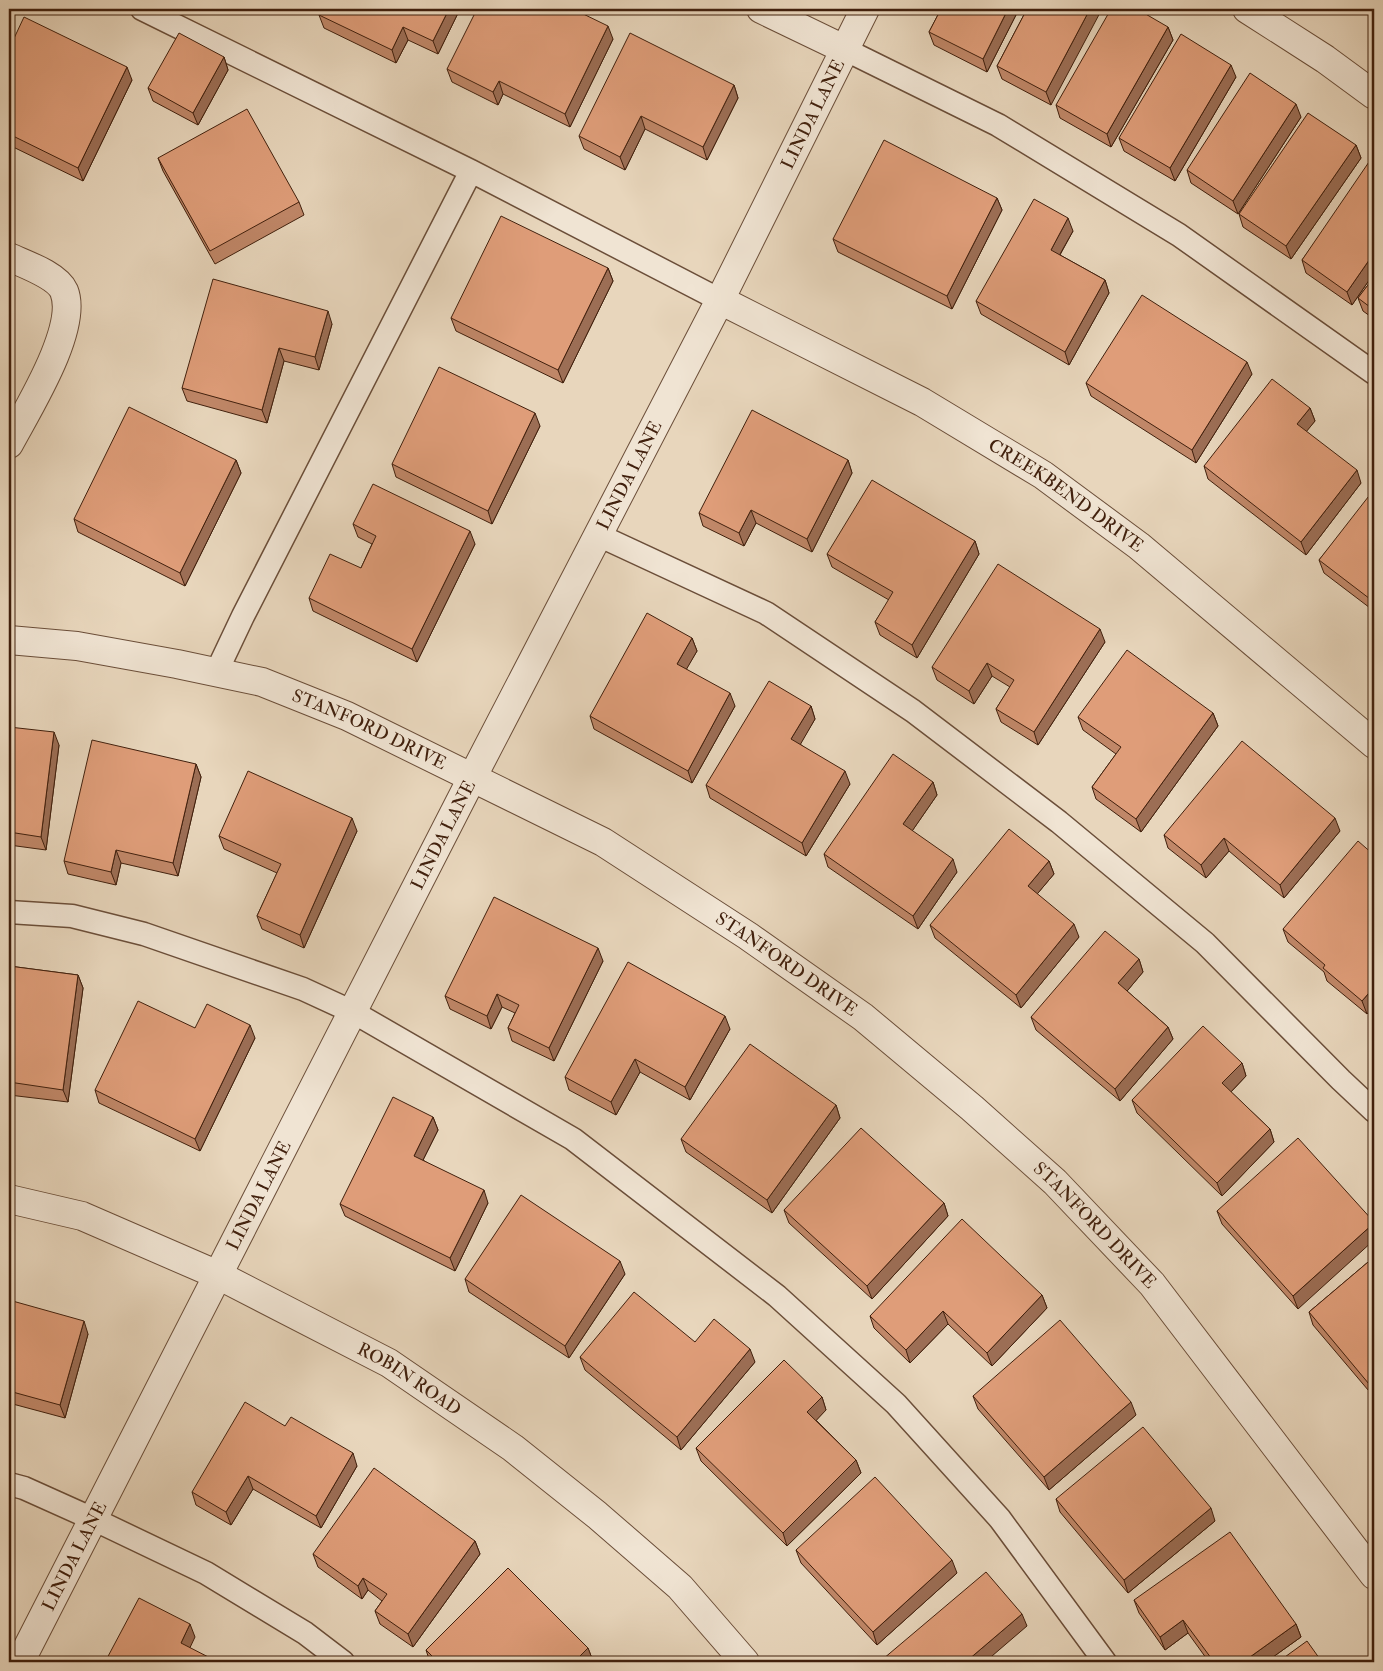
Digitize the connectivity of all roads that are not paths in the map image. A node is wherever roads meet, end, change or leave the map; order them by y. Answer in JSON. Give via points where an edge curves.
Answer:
{"nodes":[{"id":1,"x":142,"y":9,"type":"edge"},
{"id":2,"x":761,"y":9,"type":"edge"},
{"id":3,"x":865,"y":9,"type":"edge"},
{"id":4,"x":1247,"y":9,"type":"edge"},
{"id":5,"x":844,"y":49,"type":"junction"},
{"id":6,"x":1374,"y":95,"type":"edge"},
{"id":7,"x":471,"y":171,"type":"junction"},
{"id":8,"x":9,"y":257,"type":"edge"},
{"id":9,"x":720,"y":300,"type":"junction"},
{"id":10,"x":1374,"y":373,"type":"edge"},
{"id":11,"x":9,"y":444,"type":"edge"},
{"id":12,"x":598,"y":535,"type":"junction"},
{"id":13,"x":9,"y":640,"type":"edge"},
{"id":14,"x":216,"y":673,"type":"junction"},
{"id":15,"x":1374,"y":744,"type":"edge"},
{"id":16,"x":472,"y":778,"type":"junction"},
{"id":17,"x":9,"y":912,"type":"edge"},
{"id":18,"x":353,"y":1012,"type":"junction"},
{"id":19,"x":1374,"y":1111,"type":"edge"},
{"id":20,"x":9,"y":1199,"type":"edge"},
{"id":21,"x":218,"y":1275,"type":"junction"},
{"id":22,"x":9,"y":1484,"type":"edge"},
{"id":23,"x":93,"y":1519,"type":"junction"},
{"id":24,"x":1374,"y":1575,"type":"edge"},
{"id":25,"x":20,"y":1662,"type":"edge"},
{"id":26,"x":343,"y":1662,"type":"edge"},
{"id":27,"x":745,"y":1662,"type":"edge"},
{"id":28,"x":1105,"y":1662,"type":"edge"}],
"edges":[{"from":1,"to":7,"type":"lane"},
{"from":2,"to":5,"type":"street"},
{"from":3,"to":5,"type":"street","name":"LINDA LANE"},
{"from":4,"to":6,"type":"street"},
{"from":5,"to":9,"type":"street","name":"LINDA LANE"},
{"from":5,"to":10,"type":"lane","via":[[998,125],[1171,230]]},
{"from":7,"to":9,"type":"lane"},
{"from":7,"to":14,"type":"lane"},
{"from":8,"to":11,"type":"street","via":[[54,279],[64,291],[67,316],[55,357]]},
{"from":9,"to":12,"type":"street","name":"LINDA LANE"},
{"from":9,"to":15,"type":"street","name":"CREEKBEND DRIVE","via":[[922,402],[1043,475],[1139,546]]},
{"from":12,"to":16,"type":"street","name":"LINDA LANE"},
{"from":12,"to":19,"type":"lane","via":[[766,613],[913,711],[1059,822],[1205,943]]},
{"from":13,"to":14,"type":"street","name":"STANFORD DRIVE","via":[[77,646]]},
{"from":14,"to":16,"type":"street","name":"STANFORD DRIVE","via":[[262,682],[346,716]]},
{"from":16,"to":18,"type":"street","name":"LINDA LANE"},
{"from":16,"to":24,"type":"street","name":"STANFORD DRIVE","via":[[603,842],[748,936],[863,1016],[972,1108],[1055,1182],[1152,1284]]},
{"from":17,"to":18,"type":"lane","via":[[72,916],[144,934],[304,990]]},
{"from":18,"to":21,"type":"street","name":"LINDA LANE"},
{"from":18,"to":28,"type":"lane","via":[[573,1139],[776,1296],[896,1404],[993,1511]]},
{"from":20,"to":21,"type":"street","name":"ROBIN ROAD","via":[[82,1216]]},
{"from":21,"to":23,"type":"street","name":"LINDA LANE"},
{"from":21,"to":27,"type":"street","name":"ROBIN ROAD","via":[[389,1363],[513,1448],[680,1587]]},
{"from":22,"to":23,"type":"lane"},
{"from":23,"to":25,"type":"street","name":"LINDA LANE"},
{"from":23,"to":26,"type":"lane","via":[[206,1573],[305,1633]]}]}
